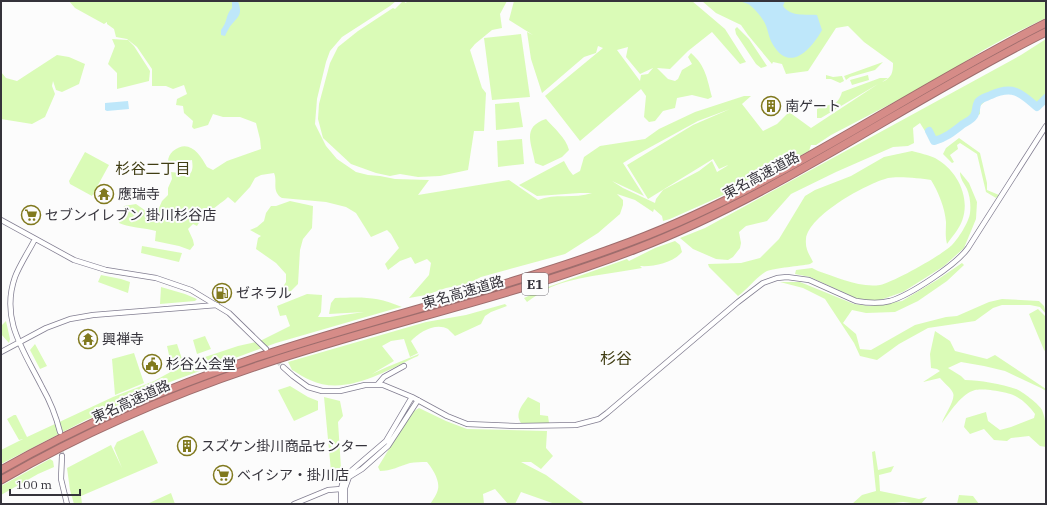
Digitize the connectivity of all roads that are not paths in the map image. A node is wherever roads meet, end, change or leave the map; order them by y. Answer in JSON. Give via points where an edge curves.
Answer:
{"nodes":[{"id":1,"x":1046,"y":23,"type":"edge"},
{"id":2,"x":1046,"y":32,"type":"edge"},
{"id":3,"x":1046,"y":126,"type":"edge"},
{"id":4,"x":1,"y":220,"type":"edge"},
{"id":5,"x":36,"y":239,"type":"junction"},
{"id":6,"x":217,"y":305,"type":"junction"},
{"id":7,"x":19,"y":343,"type":"junction"},
{"id":8,"x":266,"y":349,"type":"tunnel mouth"},
{"id":9,"x":1,"y":352,"type":"edge"},
{"id":10,"x":283,"y":366,"type":"tunnel mouth"},
{"id":11,"x":404,"y":366,"type":"dead end"},
{"id":12,"x":378,"y":384,"type":"junction"},
{"id":13,"x":412,"y":397,"type":"junction"},
{"id":14,"x":418,"y":400,"type":"junction"},
{"id":15,"x":60,"y":432,"type":"tunnel mouth"},
{"id":16,"x":62,"y":456,"type":"tunnel mouth"},
{"id":17,"x":1,"y":470,"type":"edge"},
{"id":18,"x":1,"y":480,"type":"edge"},
{"id":19,"x":341,"y":488,"type":"junction"},
{"id":20,"x":67,"y":504,"type":"edge"},
{"id":21,"x":294,"y":504,"type":"edge"},
{"id":22,"x":341,"y":504,"type":"edge"},
{"id":23,"x":345,"y":504,"type":"edge"}],
"edges":[{"from":1,"to":17,"type":"highway","name":"東名高速道路","number":"E1","via":[[755,185],[674,224],[537,275],[298,345],[181,385],[116,413]]},
{"from":2,"to":18,"type":"highway","name":"東名高速道路","number":"E1","via":[[793,174],[678,231],[540,282],[227,376],[98,430]]},
{"from":3,"to":14,"type":"street","via":[[962,256],[897,298],[878,303],[856,301],[809,280],[795,278],[777,278],[762,283],[607,413],[599,419],[576,425],[467,424]]},
{"from":4,"to":5,"type":"street"},
{"from":5,"to":6,"type":"street","via":[[74,260],[106,270],[156,278],[191,290]]},
{"from":5,"to":7,"type":"street","via":[[15,276],[12,290],[10,307]]},
{"from":6,"to":7,"type":"street","via":[[80,317],[46,328]]},
{"from":6,"to":8,"type":"street","via":[[229,313]]},
{"from":7,"to":9,"type":"street"},
{"from":7,"to":15,"type":"street","via":[[53,410]]},
{"from":10,"to":12,"type":"street","via":[[308,387],[322,391],[340,391]]},
{"from":11,"to":12,"type":"street","via":[[384,377]]},
{"from":12,"to":13,"type":"street"},
{"from":13,"to":14,"type":"street"},
{"from":13,"to":19,"type":"street","via":[[386,441],[344,477]]},
{"from":14,"to":23,"type":"street","via":[[388,446],[349,478],[345,488]]},
{"from":16,"to":20,"type":"street","via":[[61,479]]},
{"from":19,"to":21,"type":"street","via":[[328,490]]},
{"from":19,"to":22,"type":"street"}]}
